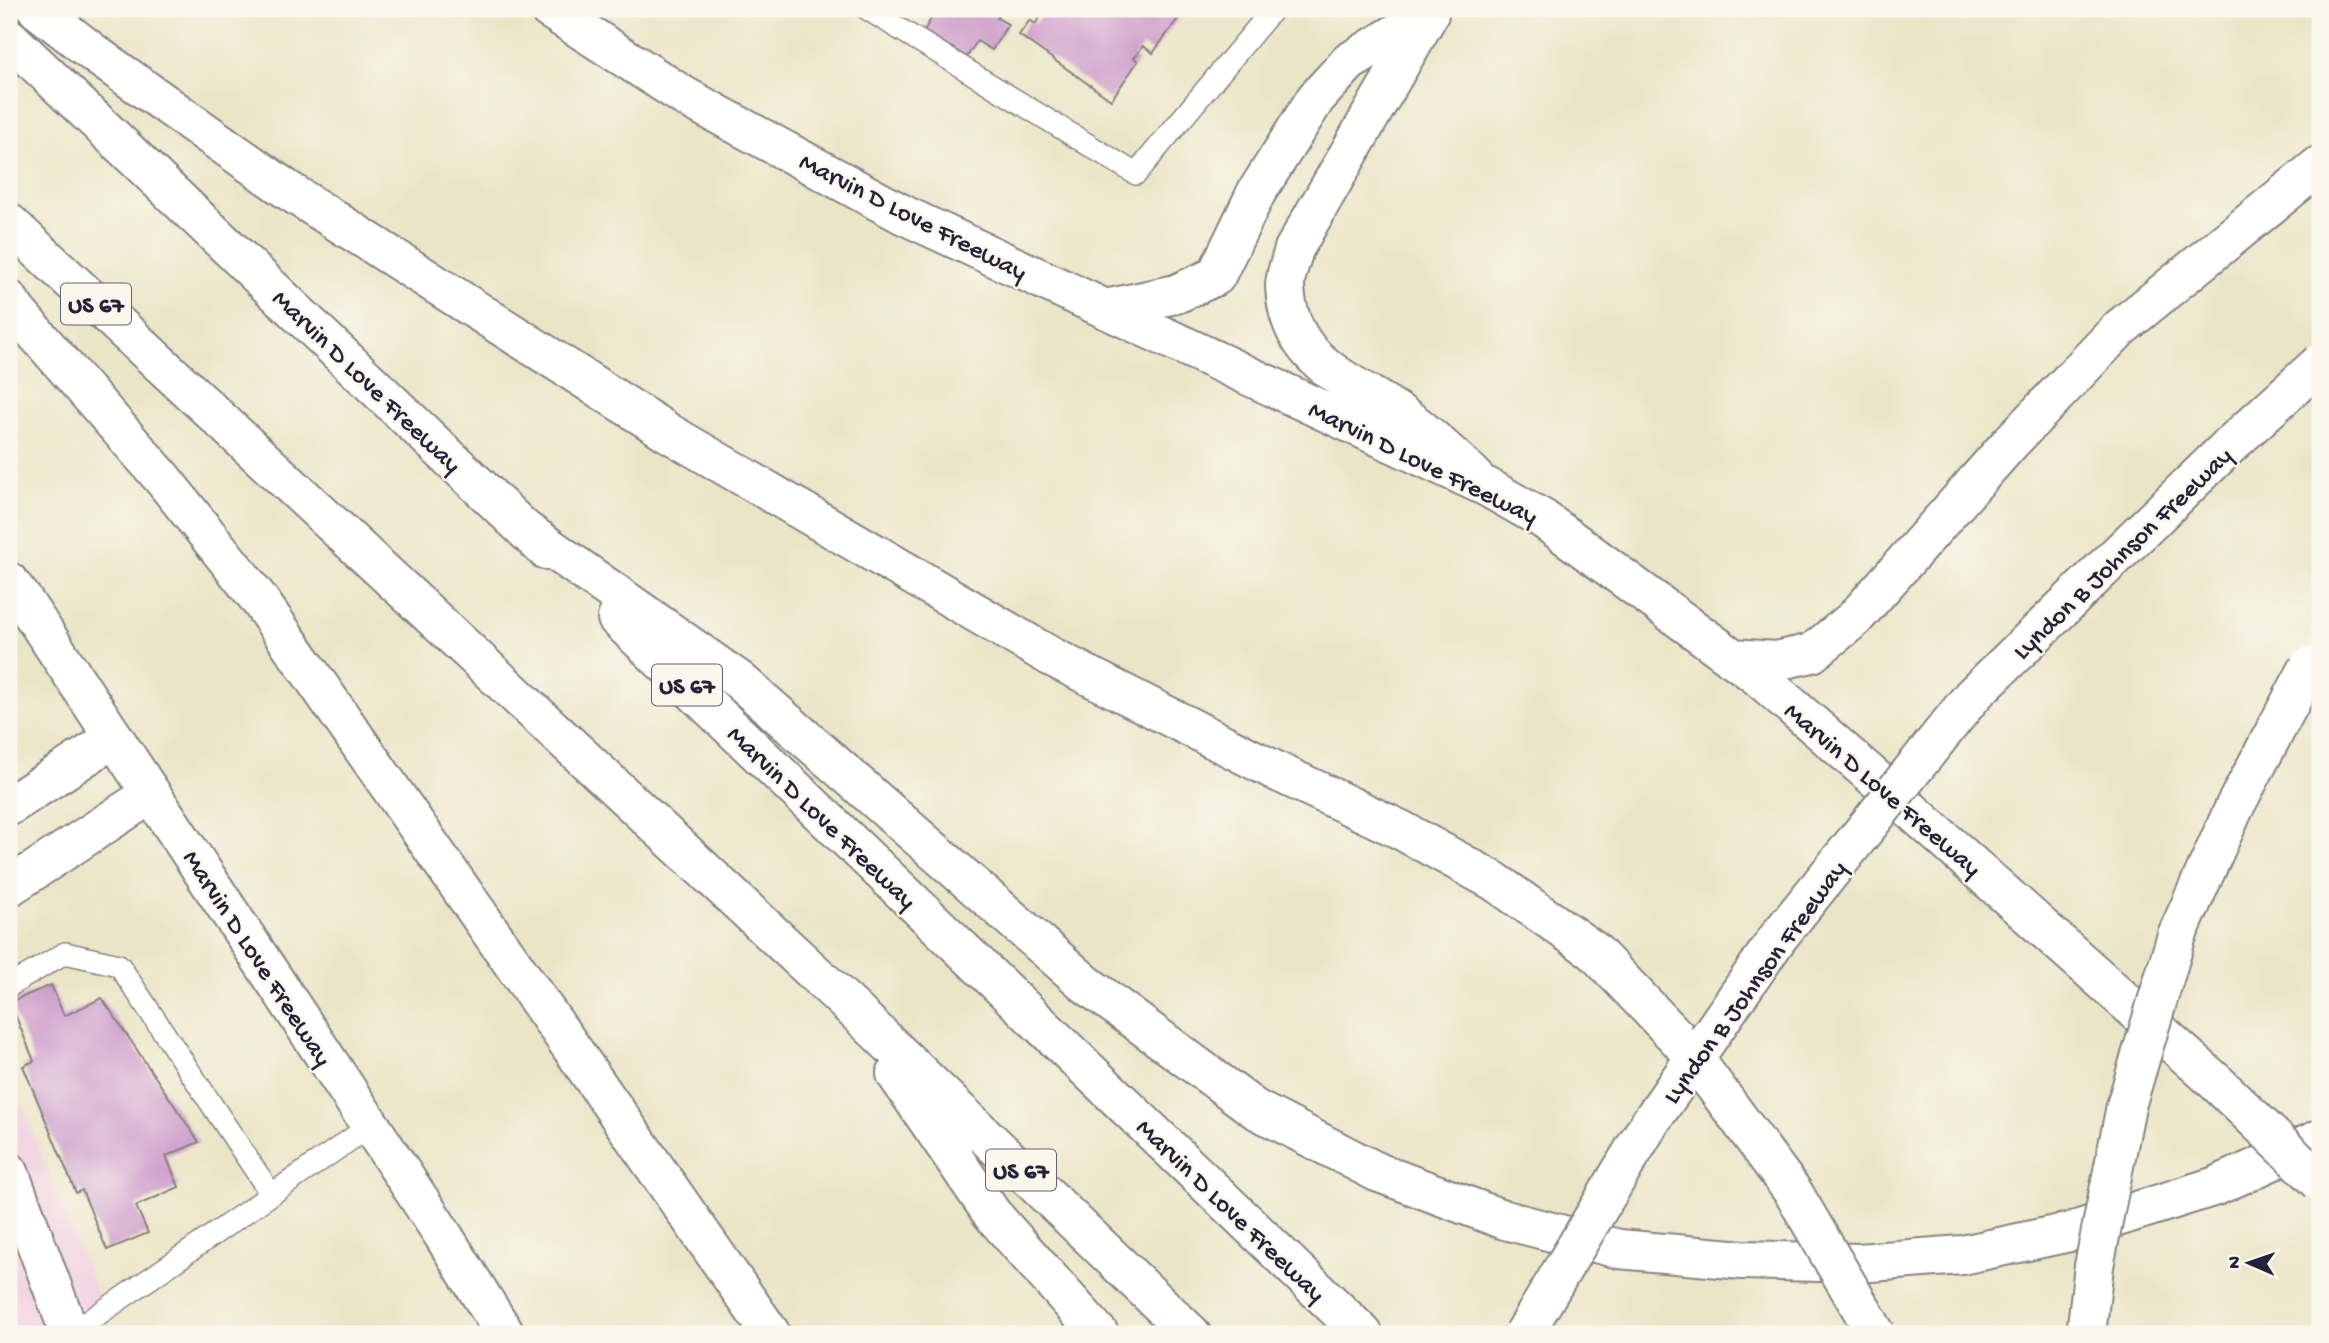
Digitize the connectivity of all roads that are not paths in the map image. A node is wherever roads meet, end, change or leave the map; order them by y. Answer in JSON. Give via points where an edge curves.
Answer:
{"nodes":[{"id":1,"x":37,"y":9,"type":"edge"},
{"id":2,"x":549,"y":9,"type":"edge"},
{"id":3,"x":867,"y":9,"type":"edge"},
{"id":4,"x":1273,"y":9,"type":"edge"},
{"id":5,"x":1432,"y":11,"type":"edge"},
{"id":6,"x":9,"y":38,"type":"edge"},
{"id":7,"x":2320,"y":165,"type":"edge"},
{"id":8,"x":9,"y":222,"type":"edge"},
{"id":9,"x":9,"y":300,"type":"edge"},
{"id":10,"x":1105,"y":309,"type":"junction"},
{"id":11,"x":2320,"y":363,"type":"edge"},
{"id":12,"x":1487,"y":487,"type":"junction"},
{"id":13,"x":528,"y":532,"type":"junction"},
{"id":14,"x":9,"y":582,"type":"edge"},
{"id":15,"x":1732,"y":658,"type":"junction"},
{"id":16,"x":2314,"y":659,"type":"edge"},
{"id":17,"x":114,"y":738,"type":"junction"},
{"id":18,"x":151,"y":793,"type":"junction"},
{"id":19,"x":9,"y":806,"type":"edge"},
{"id":20,"x":9,"y":887,"type":"edge"},
{"id":21,"x":9,"y":986,"type":"edge"},
{"id":22,"x":850,"y":1006,"type":"junction"},
{"id":23,"x":370,"y":1126,"type":"junction"},
{"id":24,"x":2320,"y":1139,"type":"edge"},
{"id":25,"x":9,"y":1172,"type":"edge"},
{"id":26,"x":2320,"y":1182,"type":"edge"},
{"id":27,"x":271,"y":1194,"type":"junction"},
{"id":28,"x":70,"y":1334,"type":"edge"},
{"id":29,"x":505,"y":1334,"type":"edge"},
{"id":30,"x":771,"y":1334,"type":"edge"},
{"id":31,"x":1099,"y":1334,"type":"edge"},
{"id":32,"x":1191,"y":1334,"type":"edge"},
{"id":33,"x":1363,"y":1334,"type":"edge"},
{"id":34,"x":1524,"y":1334,"type":"edge"},
{"id":35,"x":1876,"y":1334,"type":"edge"},
{"id":36,"x":2086,"y":1334,"type":"edge"}],
"edges":[{"from":1,"to":35,"type":"main road","bridge":true,"via":[[286,189],[669,433],[1050,656],[1494,881],[1594,951],[1685,1046],[1794,1192]]},
{"from":2,"to":10,"type":"main road","name":"Marvin D Love Freeway","via":[[684,96],[904,215]]},
{"from":3,"to":4,"type":"lane","via":[[1136,174]]},
{"from":5,"to":10,"type":"main road","via":[[1349,62],[1316,98],[1256,193],[1216,275],[1177,294]]},
{"from":5,"to":12,"type":"main road","via":[[1294,249],[1285,285],[1291,318],[1306,347],[1336,377],[1411,421]]},
{"from":6,"to":13,"type":"main road","name":"Marvin D Love Freeway","number":"US 67"},
{"from":7,"to":15,"type":"main road","via":[[2120,328],[2011,442],[1854,619],[1812,653],[1776,661]]},
{"from":8,"to":22,"type":"main road","number":"US 67"},
{"from":9,"to":30,"type":"main road","via":[[258,598]]},
{"from":10,"to":12,"type":"main road","name":"Marvin D Love Freeway"},
{"from":11,"to":34,"type":"main road","name":"Lyndon B Johnson Freeway","bridge":true,"via":[[1973,695],[1779,936],[1649,1124]]},
{"from":12,"to":15,"type":"main road","name":"Marvin D Love Freeway","via":[[1543,519]]},
{"from":13,"to":24,"type":"main road","via":[[740,681],[1086,984],[1255,1109],[1377,1172],[1505,1220],[1619,1249],[1743,1260],[1858,1263],[1962,1255],[2070,1232],[2216,1186]]},
{"from":13,"to":33,"type":"main road","name":"Marvin D Love Freeway","number":"US 67"},
{"from":14,"to":17,"type":"main road","name":"Marvin D Love Freeway"},
{"from":15,"to":26,"type":"main road","name":"Marvin D Love Freeway","bridge":true,"via":[[1877,780],[2217,1083]]},
{"from":16,"to":36,"type":"main road","bridge":true,"via":[[2235,806],[2177,935],[2126,1106],[2094,1266]]},
{"from":17,"to":18,"type":"main road","name":"Marvin D Love Freeway"},
{"from":17,"to":19,"type":"main road"},
{"from":18,"to":20,"type":"main road"},
{"from":18,"to":23,"type":"main road","name":"Marvin D Love Freeway"},
{"from":21,"to":27,"type":"lane","via":[[65,953],[119,965]]},
{"from":22,"to":31,"type":"main road","via":[[992,1214]]},
{"from":22,"to":32,"type":"main road","number":"US 67"},
{"from":23,"to":27,"type":"lane"},
{"from":23,"to":29,"type":"main road","name":"Marvin D Love Freeway"},
{"from":25,"to":28,"type":"main road"},
{"from":27,"to":28,"type":"lane"}]}
